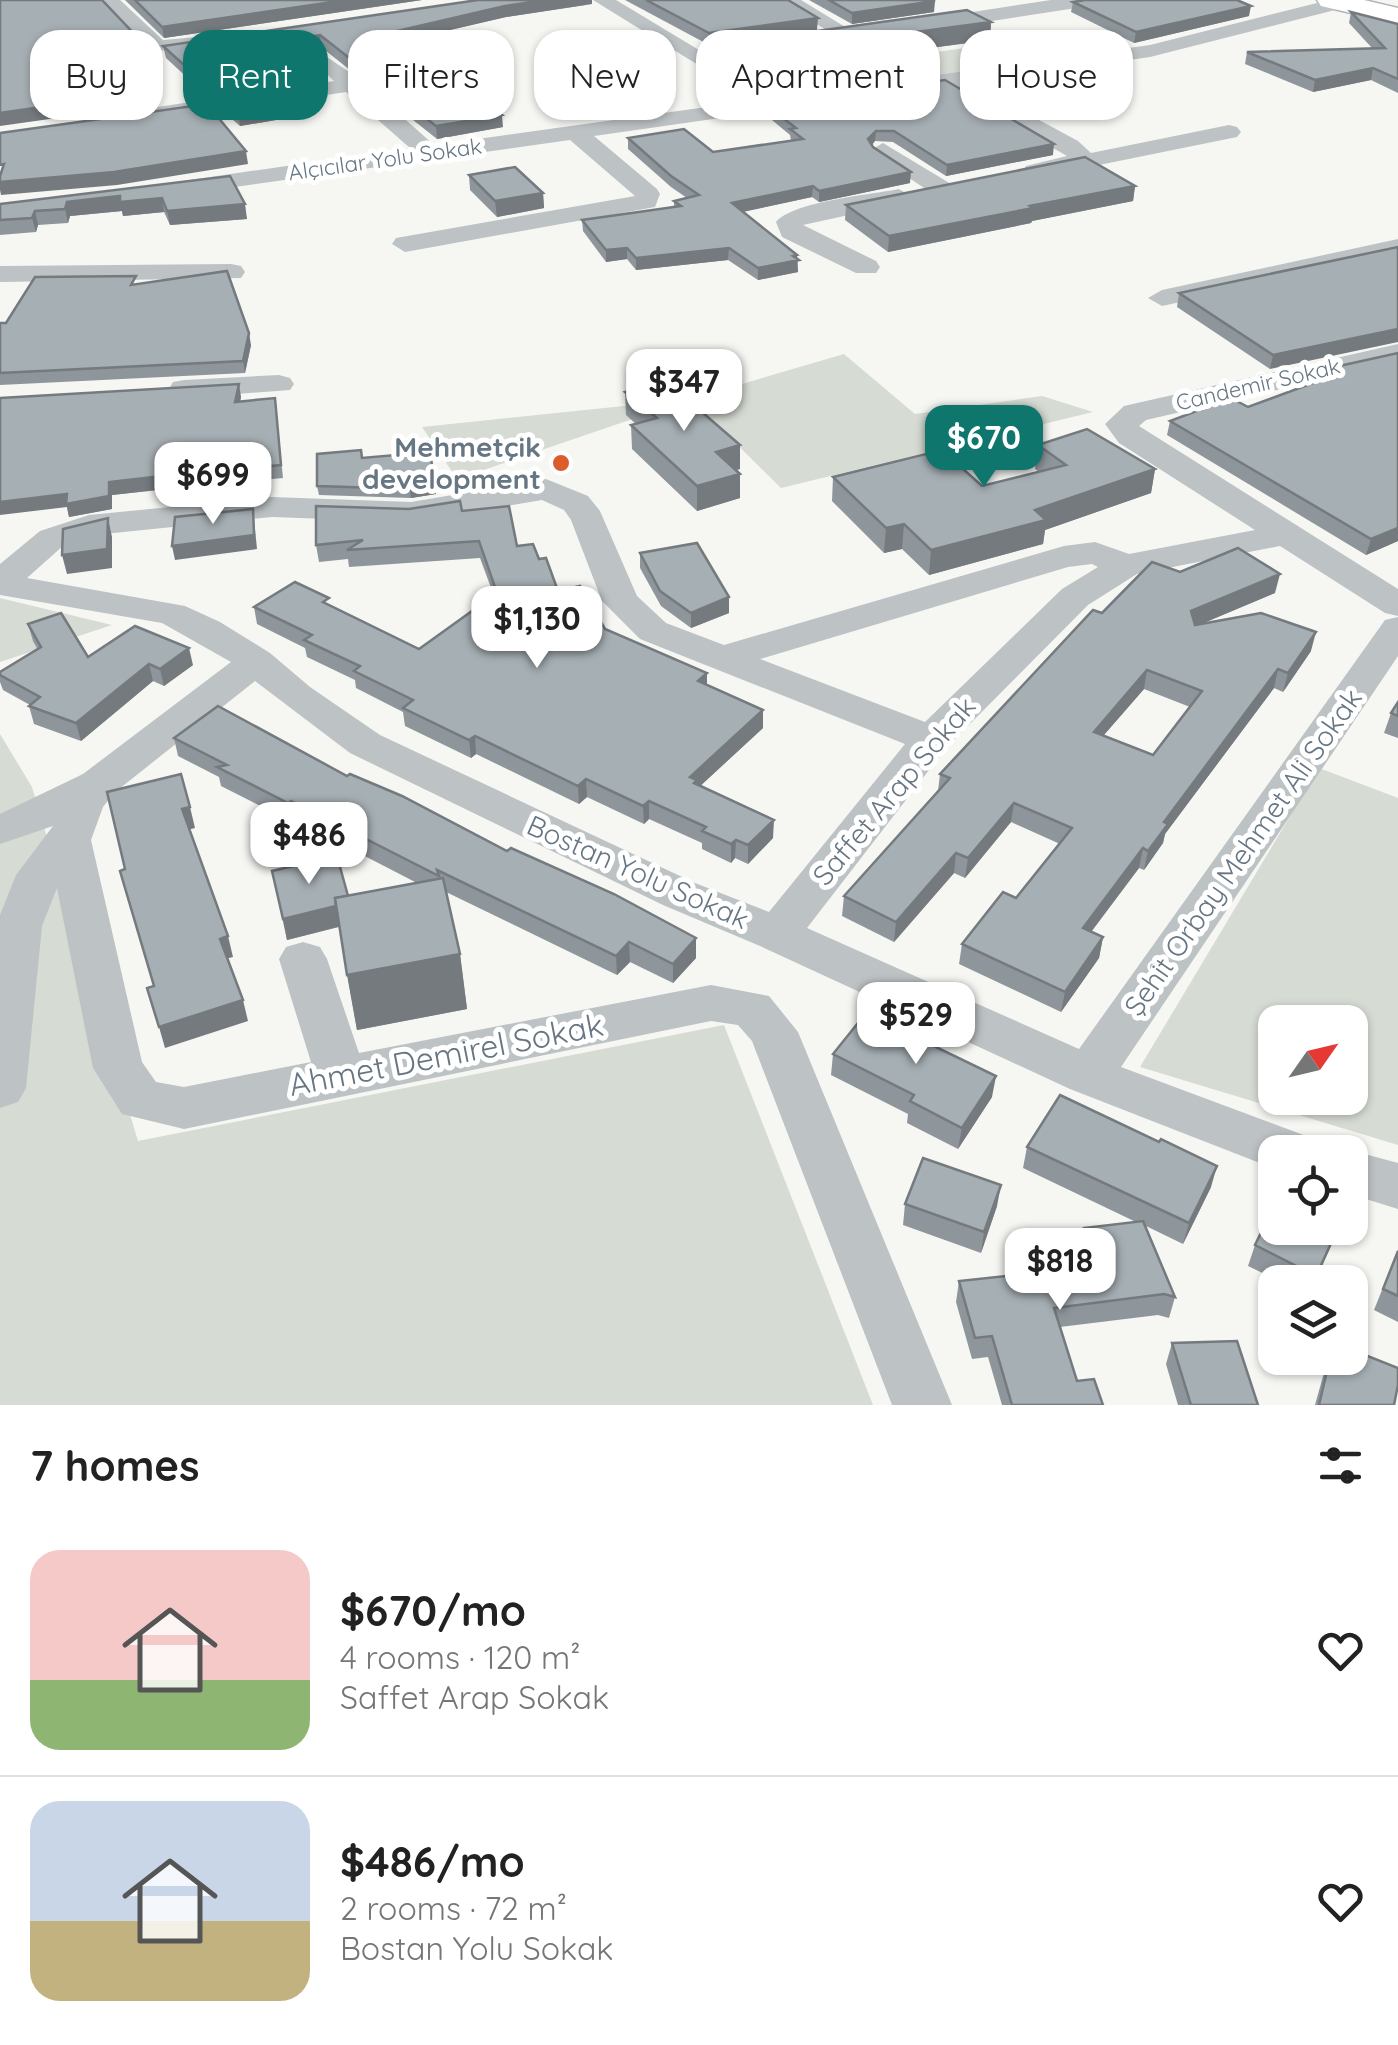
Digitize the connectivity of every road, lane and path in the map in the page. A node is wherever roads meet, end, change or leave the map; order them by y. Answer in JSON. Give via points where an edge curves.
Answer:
{"nodes":[{"id":1,"x":603,"y":0,"type":"edge"},
{"id":2,"x":788,"y":0,"type":"edge"},
{"id":3,"x":1089,"y":0,"type":"edge"},
{"id":4,"x":1292,"y":0,"type":"edge"},
{"id":5,"x":1380,"y":0,"type":"edge"},
{"id":6,"x":115,"y":1,"type":"edge"},
{"id":7,"x":1330,"y":4,"type":"edge"},
{"id":8,"x":1398,"y":4,"type":"edge"},
{"id":9,"x":1398,"y":16,"type":"edge"},
{"id":10,"x":904,"y":28,"type":"edge"},
{"id":11,"x":851,"y":30,"type":"edge"},
{"id":12,"x":183,"y":46,"type":"edge"},
{"id":13,"x":696,"y":57,"type":"edge"},
{"id":14,"x":328,"y":64,"type":"edge"},
{"id":15,"x":950,"y":80,"type":"junction"},
{"id":16,"x":348,"y":81,"type":"edge"},
{"id":17,"x":940,"y":81,"type":"edge"},
{"id":18,"x":348,"y":86,"type":"edge"},
{"id":19,"x":163,"y":113,"type":"edge"},
{"id":20,"x":696,"y":115,"type":"edge"},
{"id":21,"x":392,"y":120,"type":"edge"},
{"id":22,"x":1230,"y":132,"type":"dead end"},
{"id":23,"x":576,"y":133,"type":"junction"},
{"id":24,"x":883,"y":150,"type":"edge"},
{"id":25,"x":429,"y":153,"type":"junction"},
{"id":26,"x":1070,"y":164,"type":"junction"},
{"id":27,"x":1015,"y":175,"type":"edge"},
{"id":28,"x":156,"y":191,"type":"edge"},
{"id":29,"x":405,"y":244,"type":"dead end"},
{"id":30,"x":1398,"y":247,"type":"edge"},
{"id":31,"x":866,"y":267,"type":"dead end"},
{"id":32,"x":231,"y":272,"type":"edge"},
{"id":33,"x":0,"y":274,"type":"edge"},
{"id":34,"x":1162,"y":298,"type":"dead end"},
{"id":35,"x":1398,"y":353,"type":"edge"},
{"id":36,"x":279,"y":384,"type":"dead end"},
{"id":37,"x":159,"y":390,"type":"edge"},
{"id":38,"x":1282,"y":535,"type":"junction"},
{"id":39,"x":1126,"y":565,"type":"junction"},
{"id":40,"x":0,"y":583,"type":"edge"},
{"id":41,"x":1398,"y":606,"type":"edge"},
{"id":42,"x":1398,"y":628,"type":"edge"},
{"id":43,"x":724,"y":657,"type":"junction"},
{"id":44,"x":256,"y":662,"type":"junction"},
{"id":45,"x":931,"y":739,"type":"junction"},
{"id":46,"x":98,"y":782,"type":"junction"},
{"id":47,"x":0,"y":829,"type":"edge"},
{"id":48,"x":68,"y":840,"type":"junction"},
{"id":49,"x":777,"y":934,"type":"junction"},
{"id":50,"x":303,"y":959,"type":"dead end"},
{"id":51,"x":340,"y":1074,"type":"junction"},
{"id":52,"x":1088,"y":1076,"type":"junction"},
{"id":53,"x":0,"y":1088,"type":"edge"},
{"id":54,"x":1258,"y":1140,"type":"edge"},
{"id":55,"x":1368,"y":1177,"type":"edge"},
{"id":56,"x":1398,"y":1186,"type":"edge"},
{"id":57,"x":922,"y":1405,"type":"edge"}],
"edges":[{"from":1,"to":13,"type":"street"},
{"from":2,"to":11,"type":"street"},
{"from":3,"to":10,"type":"street"},
{"from":4,"to":7,"type":"street"},
{"from":5,"to":8,"type":"highway"},
{"from":6,"to":12,"type":"street","via":[[151,44]]},
{"from":7,"to":9,"type":"highway"},
{"from":7,"to":15,"type":"street","name":"Alçıcılar Yolu Sokak","via":[[1150,51]]},
{"from":14,"to":16,"type":"street"},
{"from":15,"to":17,"type":"street","name":"Alçıcılar Yolu Sokak"},
{"from":15,"to":26,"type":"street","via":[[1070,146],[1082,156]]},
{"from":18,"to":19,"type":"street"},
{"from":20,"to":23,"type":"street","name":"Alçıcılar Yolu Sokak"},
{"from":21,"to":25,"type":"street"},
{"from":22,"to":26,"type":"street"},
{"from":23,"to":25,"type":"street","name":"Alçıcılar Yolu Sokak"},
{"from":23,"to":29,"type":"street","via":[[648,194],[646,202]]},
{"from":24,"to":31,"type":"street","via":[[951,187],[789,222],[791,232]]},
{"from":25,"to":28,"type":"street","name":"Alçıcılar Yolu Sokak"},
{"from":26,"to":27,"type":"street"},
{"from":30,"to":34,"type":"street"},
{"from":32,"to":33,"type":"street"},
{"from":35,"to":38,"type":"street","name":"Candemir Sokak","via":[[1135,413],[1121,424]]},
{"from":36,"to":37,"type":"street"},
{"from":38,"to":39,"type":"street","name":"Saffet Arap Sokak"},
{"from":38,"to":41,"type":"street"},
{"from":39,"to":43,"type":"street","via":[[1095,553],[1064,556]]},
{"from":39,"to":45,"type":"street","name":"Saffet Arap Sokak","via":[[1076,597]]},
{"from":40,"to":43,"type":"street","via":[[52,538],[89,525],[272,507],[411,512],[546,489],[576,503],[588,518],[620,601],[653,632]]},
{"from":40,"to":44,"type":"street","name":"Bostan Yolu Sokak","via":[[172,614]]},
{"from":42,"to":52,"type":"street","name":"Şehit Orbay Mehmet Ali Sokak"},
{"from":43,"to":45,"type":"street"},
{"from":44,"to":46,"type":"street"},
{"from":44,"to":49,"type":"street","name":"Bostan Yolu Sokak","via":[[365,744]]},
{"from":45,"to":49,"type":"street","name":"Saffet Arap Sokak"},
{"from":46,"to":47,"type":"street","via":[[62,805]]},
{"from":46,"to":48,"type":"street"},
{"from":48,"to":51,"type":"street","name":"Ahmet Demirel Sokak","via":[[118,1068],[140,1100],[184,1108]]},
{"from":48,"to":53,"type":"street","via":[[39,875],[19,926]]},
{"from":49,"to":52,"type":"street","name":"Bostan Yolu Sokak"},
{"from":50,"to":51,"type":"street"},
{"from":51,"to":57,"type":"street","name":"Ahmet Demirel Sokak","via":[[710,1003],[752,1010],[773,1032]]},
{"from":52,"to":54,"type":"street","name":"Bostan Yolu Sokak"},
{"from":55,"to":56,"type":"street"}]}
